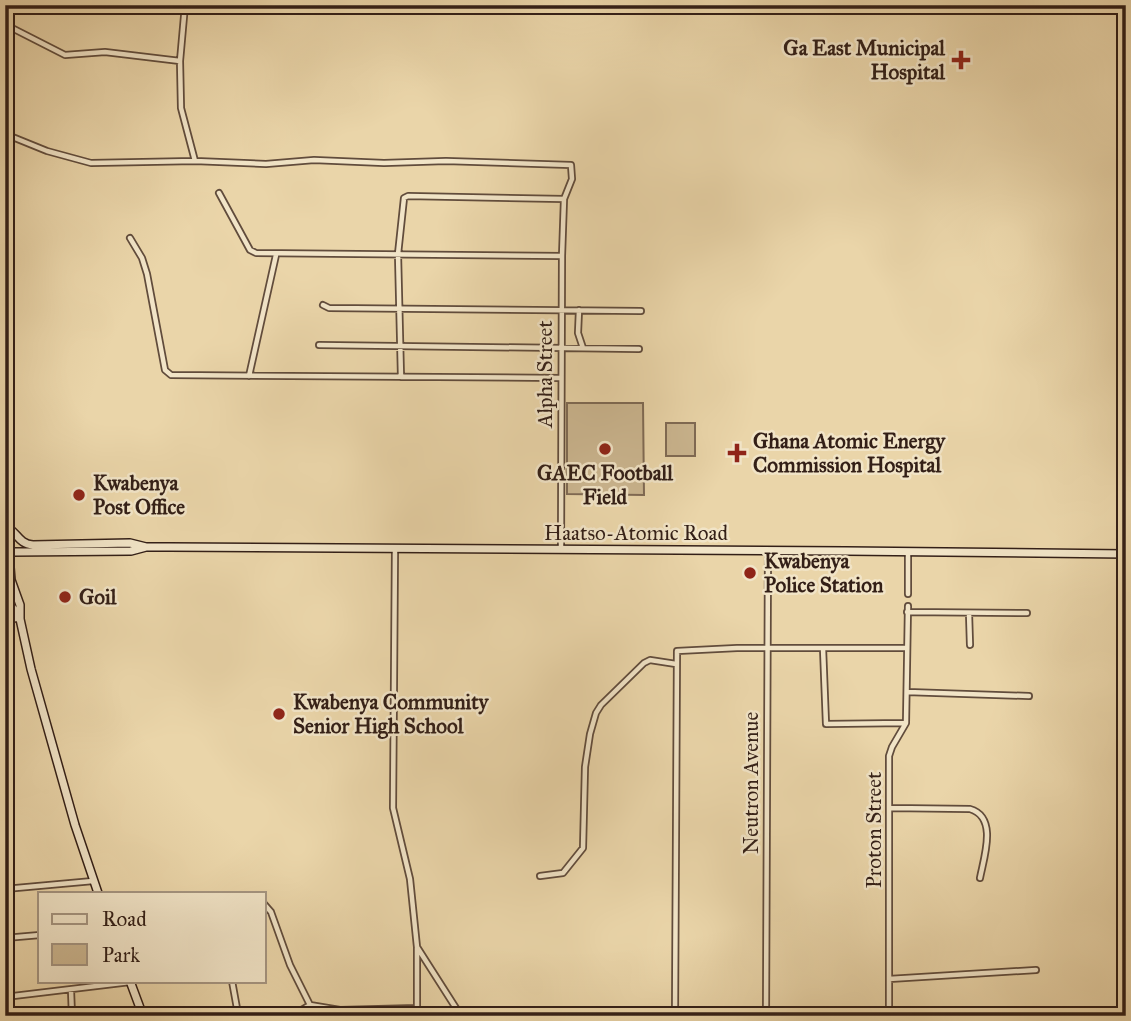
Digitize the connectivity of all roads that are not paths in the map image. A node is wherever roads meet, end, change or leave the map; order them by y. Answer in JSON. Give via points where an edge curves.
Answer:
{"nodes":[{"id":1,"x":10,"y":5,"type":"edge"},
{"id":2,"x":185,"y":5,"type":"edge"},
{"id":3,"x":8,"y":27,"type":"edge"},
{"id":4,"x":180,"y":61,"type":"junction"},
{"id":5,"x":10,"y":136,"type":"junction"},
{"id":6,"x":195,"y":161,"type":"junction"},
{"id":7,"x":219,"y":194,"type":"dead end"},
{"id":8,"x":564,"y":199,"type":"junction"},
{"id":9,"x":7,"y":209,"type":"edge"},
{"id":10,"x":130,"y":238,"type":"dead end"},
{"id":11,"x":398,"y":254,"type":"junction"},
{"id":12,"x":276,"y":255,"type":"junction"},
{"id":13,"x":562,"y":256,"type":"junction"},
{"id":14,"x":7,"y":265,"type":"edge"},
{"id":15,"x":323,"y":305,"type":"dead end"},
{"id":16,"x":399,"y":309,"type":"junction"},
{"id":17,"x":561,"y":310,"type":"junction"},
{"id":18,"x":579,"y":310,"type":"junction"},
{"id":19,"x":641,"y":310,"type":"dead end"},
{"id":20,"x":319,"y":345,"type":"dead end"},
{"id":21,"x":400,"y":347,"type":"junction"},
{"id":22,"x":561,"y":347,"type":"junction"},
{"id":23,"x":583,"y":348,"type":"junction"},
{"id":24,"x":639,"y":349,"type":"dead end"},
{"id":25,"x":249,"y":376,"type":"junction"},
{"id":26,"x":401,"y":377,"type":"junction"},
{"id":27,"x":561,"y":379,"type":"junction"},
{"id":28,"x":7,"y":527,"type":"edge"},
{"id":29,"x":17,"y":537,"type":"junction"},
{"id":30,"x":146,"y":547,"type":"junction"},
{"id":31,"x":395,"y":548,"type":"junction"},
{"id":32,"x":561,"y":550,"type":"junction"},
{"id":33,"x":768,"y":551,"type":"junction"},
{"id":34,"x":908,"y":551,"type":"junction"},
{"id":35,"x":9,"y":554,"type":"edge"},
{"id":36,"x":1126,"y":554,"type":"edge"},
{"id":37,"x":5,"y":581,"type":"edge"},
{"id":38,"x":908,"y":594,"type":"dead end"},
{"id":39,"x":908,"y":606,"type":"dead end"},
{"id":40,"x":907,"y":612,"type":"junction"},
{"id":41,"x":969,"y":613,"type":"junction"},
{"id":42,"x":1027,"y":613,"type":"dead end"},
{"id":43,"x":20,"y":619,"type":"junction"},
{"id":44,"x":5,"y":620,"type":"edge"},
{"id":45,"x":970,"y":645,"type":"dead end"},
{"id":46,"x":767,"y":648,"type":"junction"},
{"id":47,"x":823,"y":648,"type":"junction"},
{"id":48,"x":906,"y":648,"type":"junction"},
{"id":49,"x":676,"y":664,"type":"junction"},
{"id":50,"x":907,"y":692,"type":"junction"},
{"id":51,"x":1029,"y":696,"type":"dead end"},
{"id":52,"x":906,"y":723,"type":"junction"},
{"id":53,"x":890,"y":808,"type":"junction"},
{"id":54,"x":540,"y":876,"type":"dead end"},
{"id":55,"x":981,"y":878,"type":"dead end"},
{"id":56,"x":93,"y":881,"type":"junction"},
{"id":57,"x":5,"y":890,"type":"edge"},
{"id":58,"x":98,"y":892,"type":"edge"},
{"id":59,"x":266,"y":906,"type":"edge"},
{"id":60,"x":38,"y":935,"type":"edge"},
{"id":61,"x":5,"y":938,"type":"edge"},
{"id":62,"x":417,"y":947,"type":"junction"},
{"id":63,"x":1036,"y":970,"type":"dead end"},
{"id":64,"x":890,"y":979,"type":"junction"},
{"id":65,"x":123,"y":982,"type":"edge"},
{"id":66,"x":130,"y":982,"type":"edge"},
{"id":67,"x":232,"y":982,"type":"edge"},
{"id":68,"x":71,"y":990,"type":"junction"},
{"id":69,"x":5,"y":997,"type":"edge"},
{"id":70,"x":310,"y":1005,"type":"junction"},
{"id":71,"x":417,"y":1008,"type":"junction"},
{"id":72,"x":280,"y":1015,"type":"edge"},
{"id":73,"x":72,"y":1016,"type":"edge"},
{"id":74,"x":144,"y":1016,"type":"edge"},
{"id":75,"x":242,"y":1016,"type":"edge"},
{"id":76,"x":259,"y":1016,"type":"edge"},
{"id":77,"x":417,"y":1016,"type":"edge"},
{"id":78,"x":461,"y":1016,"type":"edge"},
{"id":79,"x":675,"y":1016,"type":"edge"},
{"id":80,"x":766,"y":1016,"type":"edge"},
{"id":81,"x":889,"y":1016,"type":"edge"}],
"edges":[{"from":1,"to":3,"type":"main road"},
{"from":2,"to":4,"type":"street"},
{"from":3,"to":4,"type":"street","via":[[65,55],[105,52]]},
{"from":3,"to":5,"type":"main road"},
{"from":4,"to":6,"type":"street","via":[[181,107]]},
{"from":5,"to":6,"type":"street","via":[[91,163]]},
{"from":5,"to":9,"type":"main road"},
{"from":6,"to":8,"type":"street","name":"Alpha Street","via":[[568,164],[573,169],[572,179]]},
{"from":7,"to":12,"type":"street","via":[[250,250]]},
{"from":8,"to":11,"type":"street","via":[[408,196],[402,203]]},
{"from":8,"to":13,"type":"street","name":"Alpha Street"},
{"from":9,"to":14,"type":"main road"},
{"from":10,"to":25,"type":"street","via":[[144,266],[167,373]]},
{"from":11,"to":12,"type":"street"},
{"from":11,"to":13,"type":"street"},
{"from":11,"to":16,"type":"street"},
{"from":12,"to":25,"type":"street"},
{"from":13,"to":17,"type":"street","name":"Alpha Street"},
{"from":14,"to":28,"type":"main road"},
{"from":15,"to":16,"type":"street"},
{"from":16,"to":17,"type":"street"},
{"from":16,"to":21,"type":"street"},
{"from":17,"to":18,"type":"street"},
{"from":17,"to":22,"type":"street","name":"Alpha Street"},
{"from":18,"to":19,"type":"street"},
{"from":18,"to":23,"type":"street"},
{"from":20,"to":21,"type":"street"},
{"from":21,"to":22,"type":"street"},
{"from":21,"to":26,"type":"street"},
{"from":22,"to":23,"type":"street"},
{"from":22,"to":27,"type":"street","name":"Alpha Street"},
{"from":23,"to":24,"type":"street"},
{"from":25,"to":26,"type":"street"},
{"from":26,"to":27,"type":"street"},
{"from":27,"to":32,"type":"street","name":"Alpha Street"},
{"from":28,"to":29,"type":"main road"},
{"from":29,"to":30,"type":"main road","via":[[29,544]]},
{"from":29,"to":35,"type":"main road","via":[[17,546]]},
{"from":30,"to":31,"type":"main road","name":"Haatso-Atomic Road"},
{"from":30,"to":35,"type":"main road"},
{"from":31,"to":32,"type":"main road","name":"Haatso-Atomic Road"},
{"from":31,"to":62,"type":"street","via":[[391,788],[410,879]]},
{"from":32,"to":33,"type":"main road","name":"Haatso-Atomic Road"},
{"from":33,"to":34,"type":"main road","name":"Haatso-Atomic Road"},
{"from":33,"to":46,"type":"street","name":"Neutron Avenue"},
{"from":34,"to":36,"type":"main road","name":"Haatso-Atomic Road"},
{"from":34,"to":38,"type":"street"},
{"from":35,"to":43,"type":"main road"},
{"from":37,"to":43,"type":"main road"},
{"from":39,"to":40,"type":"street","name":"Proton Street"},
{"from":40,"to":41,"type":"street"},
{"from":40,"to":48,"type":"street","name":"Proton Street"},
{"from":41,"to":42,"type":"street"},
{"from":41,"to":45,"type":"street"},
{"from":43,"to":44,"type":"street"},
{"from":43,"to":56,"type":"main road"},
{"from":46,"to":47,"type":"street"},
{"from":46,"to":49,"type":"street","via":[[681,650]]},
{"from":46,"to":80,"type":"street","name":"Neutron Avenue"},
{"from":47,"to":48,"type":"street"},
{"from":47,"to":52,"type":"street","via":[[826,724]]},
{"from":48,"to":50,"type":"street","name":"Proton Street"},
{"from":49,"to":54,"type":"street","via":[[644,663],[601,705],[586,757],[583,848],[563,873]]},
{"from":49,"to":79,"type":"street"},
{"from":50,"to":51,"type":"street"},
{"from":50,"to":52,"type":"street","name":"Proton Street"},
{"from":52,"to":53,"type":"street","name":"Proton Street","via":[[889,756]]},
{"from":53,"to":55,"type":"street","via":[[979,813],[987,829]]},
{"from":53,"to":64,"type":"street","name":"Proton Street"},
{"from":56,"to":57,"type":"street"},
{"from":56,"to":58,"type":"main road"},
{"from":59,"to":70,"type":"street"},
{"from":60,"to":61,"type":"street"},
{"from":62,"to":71,"type":"street"},
{"from":62,"to":78,"type":"street"},
{"from":63,"to":64,"type":"street"},
{"from":64,"to":81,"type":"street","name":"Proton Street"},
{"from":65,"to":68,"type":"street"},
{"from":66,"to":74,"type":"main road"},
{"from":67,"to":75,"type":"street"},
{"from":68,"to":69,"type":"street"},
{"from":68,"to":73,"type":"street"},
{"from":70,"to":71,"type":"street","via":[[340,1010]]},
{"from":70,"to":72,"type":"street"},
{"from":71,"to":77,"type":"street"},
{"from":72,"to":76,"type":"street"}]}
